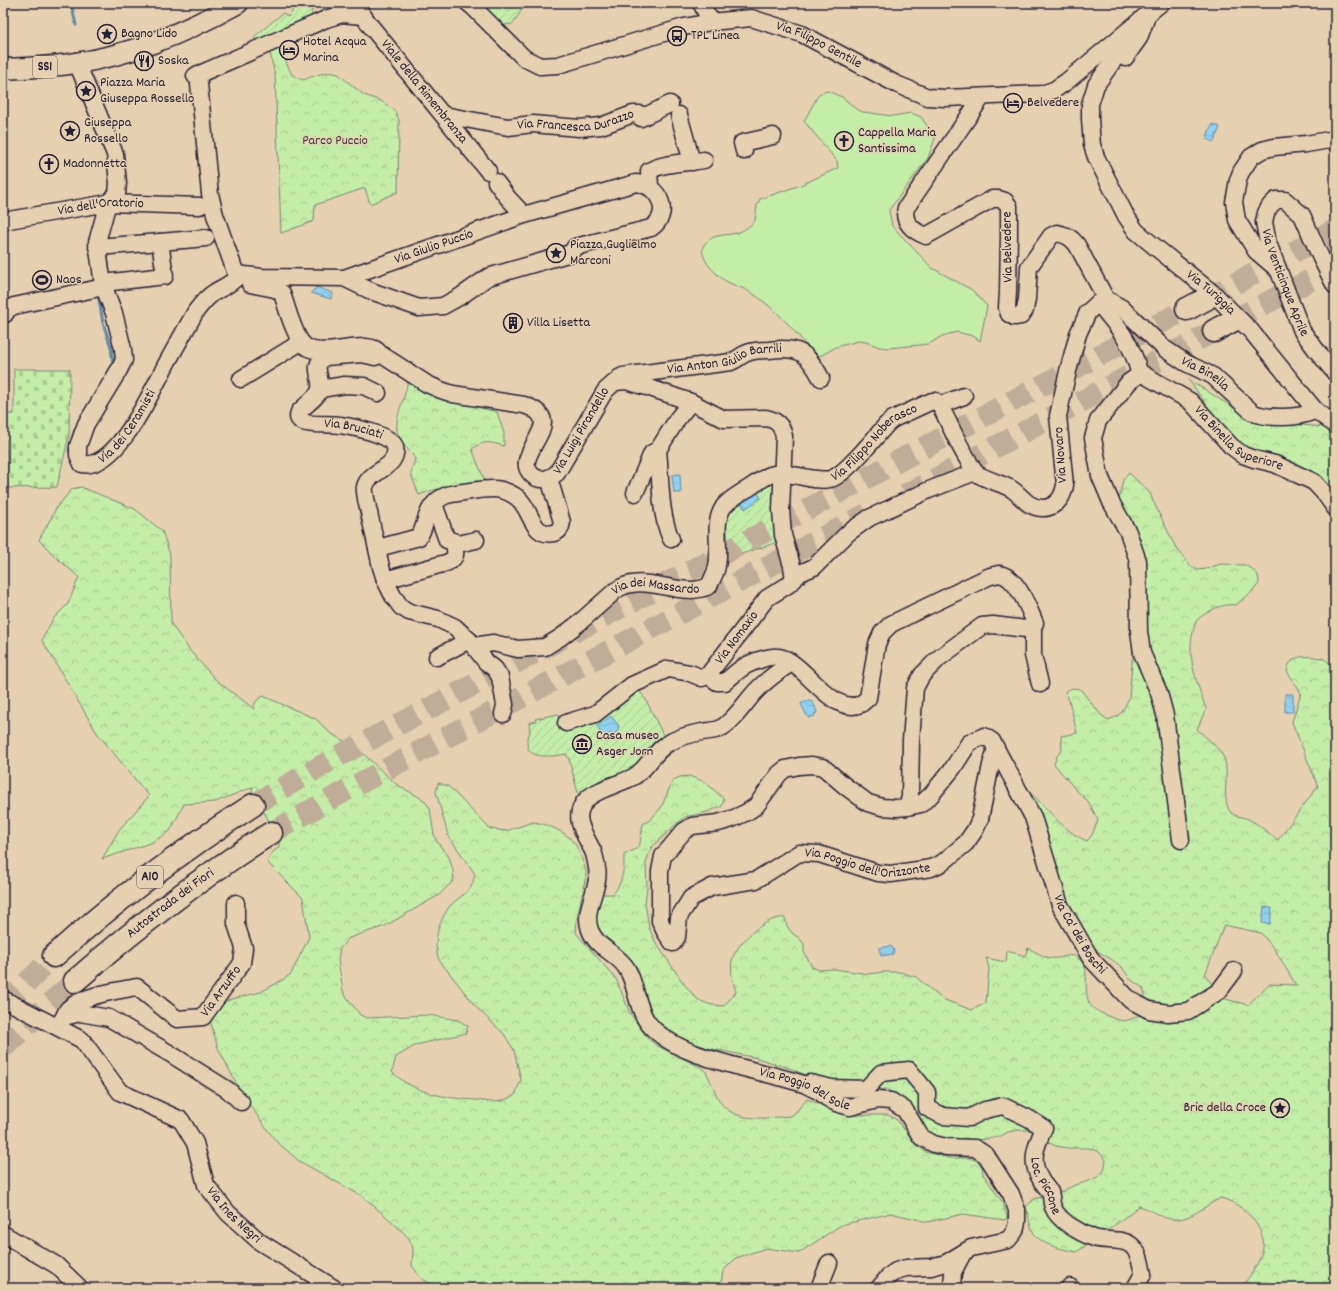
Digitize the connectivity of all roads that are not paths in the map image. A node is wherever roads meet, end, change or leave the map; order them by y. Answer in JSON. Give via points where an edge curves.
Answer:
{"nodes":[{"id":1,"x":238,"y":3,"type":"edge"},
{"id":2,"x":468,"y":3,"type":"edge"},
{"id":3,"x":701,"y":3,"type":"edge"},
{"id":4,"x":1161,"y":3,"type":"edge"},
{"id":5,"x":359,"y":8,"type":"edge"},
{"id":6,"x":1148,"y":14,"type":"junction"},
{"id":7,"x":711,"y":22,"type":"junction"},
{"id":8,"x":1128,"y":31,"type":"junction"},
{"id":9,"x":77,"y":63,"type":"junction"},
{"id":10,"x":3,"y":69,"type":"edge"},
{"id":11,"x":982,"y":97,"type":"junction"},
{"id":12,"x":444,"y":114,"type":"junction"},
{"id":13,"x":773,"y":136,"type":"dead end"},
{"id":14,"x":1335,"y":139,"type":"edge"},
{"id":15,"x":744,"y":151,"type":"dead end"},
{"id":16,"x":1107,"y":178,"type":"junction"},
{"id":17,"x":650,"y":186,"type":"junction"},
{"id":18,"x":108,"y":203,"type":"junction"},
{"id":19,"x":200,"y":206,"type":"dead end"},
{"id":20,"x":524,"y":215,"type":"junction"},
{"id":21,"x":3,"y":221,"type":"edge"},
{"id":22,"x":206,"y":238,"type":"dead end"},
{"id":23,"x":160,"y":242,"type":"junction"},
{"id":24,"x":97,"y":247,"type":"junction"},
{"id":25,"x":1278,"y":270,"type":"junction"},
{"id":26,"x":236,"y":276,"type":"junction"},
{"id":27,"x":344,"y":278,"type":"junction"},
{"id":28,"x":103,"y":284,"type":"junction"},
{"id":29,"x":1335,"y":286,"type":"edge"},
{"id":30,"x":1206,"y":299,"type":"tunnel mouth"},
{"id":31,"x":3,"y":300,"type":"edge"},
{"id":32,"x":1102,"y":301,"type":"junction"},
{"id":33,"x":1187,"y":309,"type":"tunnel mouth"},
{"id":34,"x":3,"y":314,"type":"edge"},
{"id":35,"x":301,"y":342,"type":"junction"},
{"id":36,"x":379,"y":353,"type":"junction"},
{"id":37,"x":1139,"y":372,"type":"junction"},
{"id":38,"x":1335,"y":373,"type":"edge"},
{"id":39,"x":821,"y":378,"type":"dead end"},
{"id":40,"x":241,"y":379,"type":"dead end"},
{"id":41,"x":615,"y":382,"type":"junction"},
{"id":42,"x":320,"y":389,"type":"junction"},
{"id":43,"x":378,"y":393,"type":"dead end"},
{"id":44,"x":964,"y":396,"type":"dead end"},
{"id":45,"x":691,"y":402,"type":"junction"},
{"id":46,"x":940,"y":405,"type":"junction"},
{"id":47,"x":1315,"y":410,"type":"junction"},
{"id":48,"x":1335,"y":425,"type":"edge"},
{"id":49,"x":658,"y":450,"type":"junction"},
{"id":50,"x":976,"y":473,"type":"junction"},
{"id":51,"x":782,"y":474,"type":"junction"},
{"id":52,"x":549,"y":478,"type":"junction"},
{"id":53,"x":635,"y":493,"type":"dead end"},
{"id":54,"x":434,"y":504,"type":"junction"},
{"id":55,"x":1335,"y":508,"type":"edge"},
{"id":56,"x":671,"y":539,"type":"dead end"},
{"id":57,"x":476,"y":540,"type":"dead end"},
{"id":58,"x":454,"y":546,"type":"junction"},
{"id":59,"x":378,"y":548,"type":"junction"},
{"id":60,"x":386,"y":580,"type":"junction"},
{"id":61,"x":794,"y":580,"type":"junction"},
{"id":62,"x":1034,"y":627,"type":"junction"},
{"id":63,"x":471,"y":643,"type":"junction"},
{"id":64,"x":437,"y":657,"type":"dead end"},
{"id":65,"x":791,"y":663,"type":"junction"},
{"id":66,"x":708,"y":675,"type":"junction"},
{"id":67,"x":1040,"y":684,"type":"dead end"},
{"id":68,"x":503,"y":714,"type":"dead end"},
{"id":69,"x":566,"y":723,"type":"dead end"},
{"id":70,"x":996,"y":748,"type":"junction"},
{"id":71,"x":253,"y":805,"type":"tunnel mouth"},
{"id":72,"x":907,"y":807,"type":"junction"},
{"id":73,"x":270,"y":833,"type":"tunnel mouth"},
{"id":74,"x":1181,"y":840,"type":"dead end"},
{"id":75,"x":236,"y":903,"type":"dead end"},
{"id":76,"x":54,"y":956,"type":"tunnel mouth"},
{"id":77,"x":1234,"y":972,"type":"dead end"},
{"id":78,"x":76,"y":981,"type":"tunnel mouth"},
{"id":79,"x":3,"y":999,"type":"edge"},
{"id":80,"x":61,"y":1022,"type":"junction"},
{"id":81,"x":795,"y":1081,"type":"junction"},
{"id":82,"x":241,"y":1102,"type":"dead end"},
{"id":83,"x":3,"y":1234,"type":"edge"},
{"id":84,"x":963,"y":1253,"type":"junction"},
{"id":85,"x":828,"y":1263,"type":"dead end"},
{"id":86,"x":909,"y":1268,"type":"junction"},
{"id":87,"x":80,"y":1288,"type":"edge"},
{"id":88,"x":334,"y":1288,"type":"edge"},
{"id":89,"x":819,"y":1288,"type":"edge"},
{"id":90,"x":879,"y":1288,"type":"edge"},
{"id":91,"x":888,"y":1288,"type":"edge"},
{"id":92,"x":952,"y":1288,"type":"edge"},
{"id":93,"x":1135,"y":1288,"type":"edge"}],
"edges":[{"from":1,"to":9,"type":"main road","number":"SS1","via":[[215,16],[148,44],[119,54]]},
{"from":2,"to":7,"type":"street","name":"Via Filippo Gentile","via":[[524,58],[540,66],[558,65],[684,27]]},
{"from":3,"to":7,"type":"street"},
{"from":4,"to":6,"type":"street","name":"Via Filippo Gentile"},
{"from":5,"to":12,"type":"street","name":"Viale della Rimembranza"},
{"from":5,"to":26,"type":"street","via":[[326,19],[196,75],[210,194]]},
{"from":6,"to":8,"type":"street","name":"Via Filippo Gentile"},
{"from":6,"to":16,"type":"street","name":"Via Turiggia","via":[[1138,38],[1102,92],[1099,104],[1098,140]]},
{"from":7,"to":11,"type":"street","name":"Via Filippo Gentile","via":[[751,18],[802,34],[896,84],[928,97]]},
{"from":8,"to":11,"type":"street","name":"Via Filippo Gentile","via":[[1054,90],[1041,94]]},
{"from":8,"to":16,"type":"street","name":"Via Turiggia","via":[[1123,47],[1096,85],[1090,104],[1092,144]]},
{"from":9,"to":10,"type":"main road","number":"SS1"},
{"from":9,"to":18,"type":"street","name":"Via dei Ceramisti","via":[[114,154],[117,194]]},
{"from":11,"to":32,"type":"street","name":"Via Belvedere","via":[[906,208],[906,220],[916,232],[926,236],[992,199],[1000,198],[1008,206],[1010,235],[1006,308],[1009,314],[1014,317],[1020,316],[1024,310],[1029,267],[1051,236],[1057,233],[1072,238],[1077,245]]},
{"from":12,"to":17,"type":"street","name":"Via Francesca Durazzo","via":[[508,127],[533,124],[579,128],[601,126],[633,114],[640,114],[641,118],[674,110],[698,161],[661,166],[649,171]]},
{"from":12,"to":20,"type":"street","name":"Viale della Rimembranza"},
{"from":13,"to":15,"type":"street","via":[[742,143]]},
{"from":14,"to":25,"type":"street","via":[[1262,150],[1251,157],[1241,172],[1234,202],[1236,220],[1256,251]]},
{"from":16,"to":47,"type":"street","name":"Via Turiggia","via":[[1136,231],[1215,295],[1251,331]]},
{"from":17,"to":20,"type":"street","name":"Via Giulio Puccio","via":[[636,183]]},
{"from":17,"to":27,"type":"street","via":[[660,198],[661,205],[659,219],[650,228],[575,247],[571,253],[488,277],[443,306],[419,308],[371,292]]},
{"from":18,"to":19,"type":"street","name":"Via dell'Oratorio"},
{"from":18,"to":21,"type":"street","name":"Via dell'Oratorio"},
{"from":18,"to":24,"type":"street","name":"Via dei Ceramisti","via":[[97,236]]},
{"from":20,"to":27,"type":"street","name":"Via Giulio Puccio"},
{"from":22,"to":23,"type":"street"},
{"from":23,"to":24,"type":"street"},
{"from":23,"to":28,"type":"street","via":[[165,276]]},
{"from":24,"to":28,"type":"street","name":"Via dei Ceramisti"},
{"from":25,"to":29,"type":"street","name":"Via Venticinque Aprile","via":[[1268,243],[1264,222],[1270,206],[1276,200],[1285,200],[1302,215]]},
{"from":25,"to":38,"type":"street","name":"Via Venticinque Aprile","via":[[1302,331]]},
{"from":26,"to":27,"type":"street"},
{"from":26,"to":28,"type":"street","name":"Via dei Ceramisti","via":[[232,283],[212,294],[196,311],[132,429],[110,452],[87,465],[82,464],[78,446],[86,424],[124,360],[114,313]]},
{"from":26,"to":35,"type":"street","via":[[247,284],[275,289],[282,293]]},
{"from":28,"to":31,"type":"street"},
{"from":28,"to":34,"type":"street","via":[[14,306]]},
{"from":30,"to":33,"type":"highway"},
{"from":32,"to":37,"type":"street","via":[[1128,342]]},
{"from":32,"to":47,"type":"street","name":"Via Binella","via":[[1122,308],[1165,349],[1212,376],[1259,416],[1296,416]]},
{"from":32,"to":50,"type":"street","name":"Via Novaro","via":[[1088,312],[1078,334],[1058,416],[1065,485],[1060,500],[1047,508],[1039,508],[1029,504],[1012,489]]},
{"from":35,"to":36,"type":"street","via":[[310,349],[321,352],[364,347]]},
{"from":35,"to":40,"type":"street"},
{"from":36,"to":42,"type":"street","via":[[375,357],[354,354],[321,359],[318,364]]},
{"from":36,"to":52,"type":"street","name":"Via Luigi Pirandello","via":[[427,384],[452,394],[535,409],[543,421],[543,428],[526,462],[528,471],[535,477],[541,480]]},
{"from":37,"to":55,"type":"street","name":"Via Binella Superiore","via":[[1190,401],[1231,446],[1243,455],[1275,464],[1314,482]]},
{"from":37,"to":74,"type":"street","via":[[1098,421],[1093,438],[1100,476],[1128,532],[1138,561],[1142,653],[1159,693],[1165,715]]},
{"from":39,"to":41,"type":"street","name":"Via Anton Giulio Barrili","via":[[807,357],[798,351],[782,348],[746,353],[731,362],[629,374]]},
{"from":41,"to":45,"type":"street","name":"Via Luigi Pirandello","via":[[626,381]]},
{"from":41,"to":52,"type":"street","name":"Via Luigi Pirandello","via":[[605,391],[557,473]]},
{"from":42,"to":43,"type":"street","via":[[344,385],[364,386]]},
{"from":42,"to":59,"type":"street","name":"Via Bruciati","via":[[319,394],[299,412],[298,419],[302,422],[339,425],[369,432],[392,441],[395,447],[389,464],[370,477],[365,486]]},
{"from":44,"to":46,"type":"street","name":"Via Filippo Noberasco"},
{"from":45,"to":49,"type":"street"},
{"from":45,"to":51,"type":"street","name":"Via Luigi Pirandello","via":[[724,419],[766,418],[777,422],[784,436]]},
{"from":46,"to":50,"type":"street"},
{"from":46,"to":51,"type":"street","name":"Via Filippo Noberasco","via":[[932,401],[893,419],[836,477],[822,479]]},
{"from":47,"to":48,"type":"street"},
{"from":49,"to":53,"type":"street","via":[[652,453]]},
{"from":49,"to":56,"type":"street","via":[[661,490]]},
{"from":50,"to":61,"type":"street","name":"Via Nomaxio","via":[[929,490],[869,518],[848,533],[814,567],[800,573]]},
{"from":51,"to":61,"type":"street","name":"Via Luigi Pirandello","via":[[783,535]]},
{"from":51,"to":63,"type":"street","name":"Via dei Massardo","via":[[770,475],[725,505],[718,520],[717,565],[709,586],[703,589],[684,589],[654,584],[622,586],[561,637],[545,647],[518,649],[493,643]]},
{"from":52,"to":54,"type":"street","via":[[562,522],[561,528],[551,534],[541,532],[535,527],[524,504],[516,496],[502,490],[447,495]]},
{"from":54,"to":58,"type":"street","via":[[448,540],[453,541]]},
{"from":54,"to":59,"type":"street","via":[[419,537]]},
{"from":57,"to":58,"type":"street"},
{"from":58,"to":60,"type":"street","via":[[456,550],[452,561]]},
{"from":59,"to":60,"type":"street","name":"Via Bruciati"},
{"from":60,"to":63,"type":"street","name":"Via Bruciati","via":[[401,607],[456,627]]},
{"from":61,"to":66,"type":"street","name":"Via Nomaxio","via":[[767,598]]},
{"from":62,"to":65,"type":"street","via":[[1028,604],[1014,582],[1000,574],[990,576],[891,624],[882,633],[877,644],[868,698],[860,704],[843,704],[832,698]]},
{"from":62,"to":67,"type":"street","via":[[1033,655]]},
{"from":62,"to":72,"type":"street","via":[[1026,629],[982,626],[939,658],[922,675],[914,695],[910,797]]},
{"from":63,"to":64,"type":"street"},
{"from":63,"to":68,"type":"street","name":"Via Bruciati","via":[[500,677],[505,706]]},
{"from":65,"to":66,"type":"street","name":"Via Nomaxio","via":[[780,657],[767,658],[742,668],[721,683]]},
{"from":65,"to":81,"type":"street","name":"Via Poggio del Sole","via":[[770,677],[728,722],[718,729],[679,738],[665,745],[635,776],[587,799],[581,809],[579,820],[581,830],[594,853],[599,876],[589,910],[590,930],[596,941],[621,960],[628,970],[640,1010],[655,1031],[685,1050]]},
{"from":66,"to":69,"type":"street","via":[[702,678],[668,669],[632,685],[595,714]]},
{"from":70,"to":72,"type":"street","name":"Via Poggio dell'Orizzonte","via":[[992,741],[984,736],[969,743],[931,795],[921,804]]},
{"from":70,"to":72,"type":"street","name":"Via Poggio dell'Orizzonte","via":[[976,830],[966,843],[942,863],[931,868],[891,874],[878,873],[819,854],[799,853],[756,880],[712,887],[691,898],[679,917],[677,937],[673,942],[665,932],[660,921],[660,871],[663,856],[684,831],[692,826],[732,819],[756,806],[785,768],[812,765],[823,767],[868,803],[882,807]]},
{"from":70,"to":77,"type":"street","name":"Via Ca' dei Boschi","via":[[1033,817],[1060,905],[1091,959],[1130,1000],[1149,1010],[1168,1013],[1188,1011],[1219,991]]},
{"from":71,"to":76,"type":"highway","number":"A10","via":[[191,846],[92,922]]},
{"from":73,"to":78,"type":"highway","name":"Autostrada dei Fiori","number":"A10","via":[[177,897]]},
{"from":75,"to":80,"type":"street","name":"Via Arzuffo","via":[[236,924],[244,948],[242,963],[203,1017],[177,1019],[137,987],[80,1001],[68,1010]]},
{"from":79,"to":80,"type":"street","name":"Via Ines Negri"},
{"from":80,"to":82,"type":"street","via":[[80,1013],[109,1018],[228,1090]]},
{"from":80,"to":88,"type":"street","name":"Via Ines Negri","via":[[82,1040],[120,1092],[181,1120],[195,1144],[206,1185],[228,1213],[260,1242]]},
{"from":81,"to":84,"type":"street","name":"Via Poggio del Sole","via":[[820,1092],[836,1103],[850,1107],[877,1100],[891,1101],[905,1110],[921,1137],[946,1147],[975,1148],[986,1155],[1011,1194],[1017,1210],[1015,1231],[1008,1240],[978,1246]]},
{"from":81,"to":93,"type":"street","name":"Loc. Piccone","via":[[832,1088],[866,1089],[882,1073],[909,1070],[927,1092],[927,1108],[943,1116],[969,1118],[985,1110],[1003,1106],[1028,1118],[1044,1128],[1034,1155],[1035,1167],[1050,1193],[1053,1208],[1061,1220],[1083,1233],[1104,1240],[1124,1241],[1132,1246],[1140,1258],[1143,1274]]},
{"from":83,"to":87,"type":"street","via":[[56,1265]]},
{"from":84,"to":86,"type":"street","name":"Via Poggio del Sole","via":[[946,1263]]},
{"from":84,"to":92,"type":"street","via":[[953,1272]]},
{"from":85,"to":89,"type":"street"},
{"from":86,"to":90,"type":"street","name":"Via Poggio del Sole","via":[[896,1271]]},
{"from":86,"to":91,"type":"street","via":[[903,1278]]}]}
